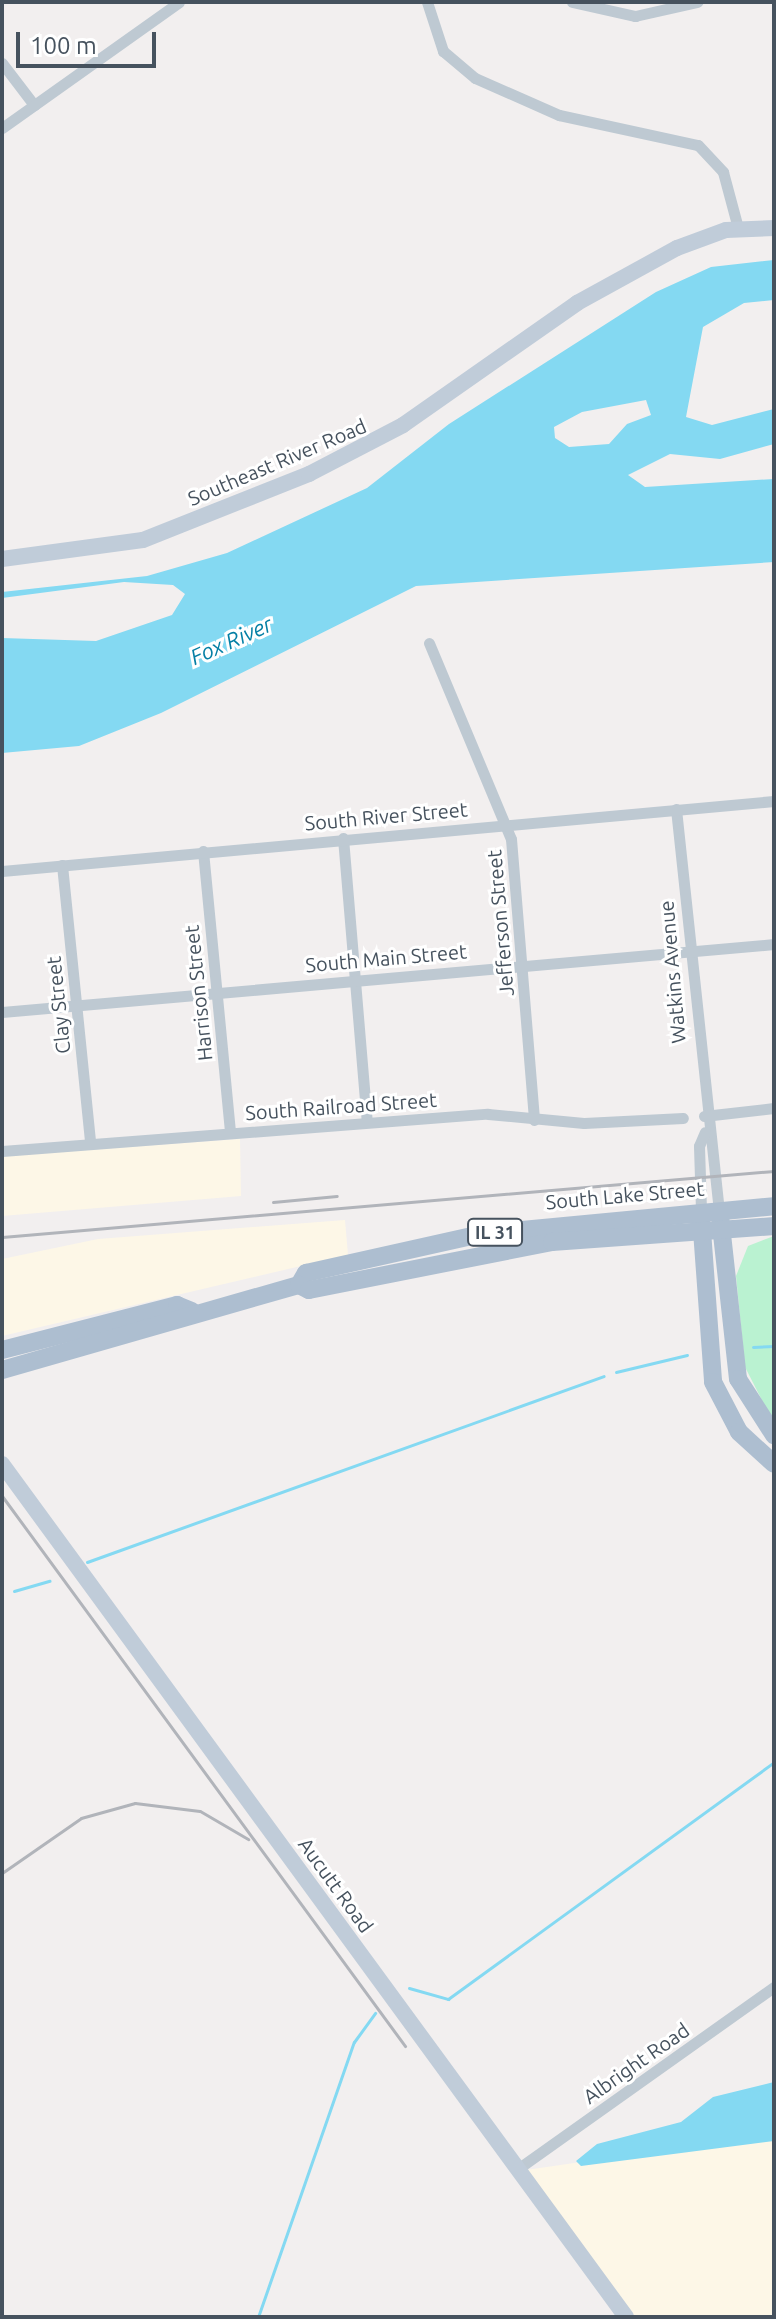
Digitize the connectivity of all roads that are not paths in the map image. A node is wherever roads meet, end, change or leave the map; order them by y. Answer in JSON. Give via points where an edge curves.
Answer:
{"nodes":[{"id":1,"x":179,"y":2,"type":"edge"},
{"id":2,"x":427,"y":2,"type":"edge"},
{"id":3,"x":572,"y":2,"type":"edge"},
{"id":4,"x":697,"y":2,"type":"edge"},
{"id":5,"x":2,"y":63,"type":"edge"},
{"id":6,"x":34,"y":105,"type":"junction"},
{"id":7,"x":2,"y":128,"type":"edge"},
{"id":8,"x":738,"y":228,"type":"junction"},
{"id":9,"x":774,"y":228,"type":"edge"},
{"id":10,"x":2,"y":559,"type":"edge"},
{"id":11,"x":429,"y":643,"type":"dead end"},
{"id":12,"x":774,"y":801,"type":"edge"},
{"id":13,"x":676,"y":809,"type":"junction"},
{"id":14,"x":506,"y":824,"type":"junction"},
{"id":15,"x":343,"y":838,"type":"junction"},
{"id":16,"x":203,"y":851,"type":"junction"},
{"id":17,"x":62,"y":865,"type":"junction"},
{"id":18,"x":2,"y":871,"type":"edge"},
{"id":19,"x":774,"y":944,"type":"edge"},
{"id":20,"x":688,"y":950,"type":"junction"},
{"id":21,"x":522,"y":965,"type":"junction"},
{"id":22,"x":355,"y":979,"type":"junction"},
{"id":23,"x":216,"y":991,"type":"junction"},
{"id":24,"x":76,"y":1004,"type":"junction"},
{"id":25,"x":2,"y":1012,"type":"edge"},
{"id":26,"x":774,"y":1108,"type":"edge"},
{"id":27,"x":704,"y":1116,"type":"junction"},
{"id":28,"x":683,"y":1118,"type":"dead end"},
{"id":29,"x":534,"y":1120,"type":"junction"},
{"id":30,"x":367,"y":1121,"type":"junction"},
{"id":31,"x":230,"y":1132,"type":"junction"},
{"id":32,"x":705,"y":1132,"type":"junction"},
{"id":33,"x":90,"y":1143,"type":"junction"},
{"id":34,"x":2,"y":1151,"type":"edge"},
{"id":35,"x":774,"y":1206,"type":"edge"},
{"id":36,"x":710,"y":1219,"type":"junction"},
{"id":37,"x":774,"y":1226,"type":"edge"},
{"id":38,"x":192,"y":1311,"type":"junction"},
{"id":39,"x":2,"y":1350,"type":"edge"},
{"id":40,"x":3,"y":1371,"type":"edge"},
{"id":41,"x":774,"y":1435,"type":"edge"},
{"id":42,"x":2,"y":1464,"type":"edge"},
{"id":43,"x":774,"y":1464,"type":"edge"},
{"id":44,"x":774,"y":1987,"type":"edge"},
{"id":45,"x":519,"y":2168,"type":"junction"},
{"id":46,"x":626,"y":2317,"type":"edge"}],
"edges":[{"from":1,"to":6,"type":"street"},
{"from":2,"to":8,"type":"street","via":[[443,51],[475,78],[559,115],[698,145],[726,178]]},
{"from":3,"to":4,"type":"street","via":[[635,16]]},
{"from":5,"to":6,"type":"street"},
{"from":6,"to":7,"type":"street"},
{"from":8,"to":9,"type":"street","name":"Southeast River Road"},
{"from":8,"to":10,"type":"street","name":"Southeast River Road","via":[[690,241],[577,303],[479,379],[309,474],[143,540]]},
{"from":11,"to":14,"type":"street","name":"Jefferson Street"},
{"from":12,"to":13,"type":"street","name":"South River Street"},
{"from":13,"to":14,"type":"street","name":"South River Street"},
{"from":13,"to":20,"type":"street","name":"Watkins Avenue"},
{"from":14,"to":15,"type":"street","name":"South River Street"},
{"from":14,"to":21,"type":"street","name":"Jefferson Street"},
{"from":15,"to":16,"type":"street","name":"South River Street"},
{"from":15,"to":22,"type":"street"},
{"from":16,"to":17,"type":"street","name":"South River Street"},
{"from":16,"to":23,"type":"street","name":"Harrison Street"},
{"from":17,"to":18,"type":"street","name":"South River Street"},
{"from":17,"to":24,"type":"street","name":"Clay Street"},
{"from":19,"to":20,"type":"street","name":"South Main Street"},
{"from":20,"to":21,"type":"street","name":"South Main Street"},
{"from":20,"to":27,"type":"street","name":"Watkins Avenue"},
{"from":21,"to":22,"type":"street","name":"South Main Street"},
{"from":21,"to":29,"type":"street","name":"Jefferson Street"},
{"from":22,"to":23,"type":"street","name":"South Main Street"},
{"from":22,"to":30,"type":"street"},
{"from":23,"to":24,"type":"street","name":"South Main Street"},
{"from":23,"to":31,"type":"street","name":"Harrison Street"},
{"from":24,"to":25,"type":"street","name":"South Main Street"},
{"from":24,"to":33,"type":"street","name":"Clay Street"},
{"from":26,"to":27,"type":"street"},
{"from":27,"to":32,"type":"street","name":"Watkins Avenue"},
{"from":28,"to":29,"type":"street","name":"South Railroad Street"},
{"from":29,"to":30,"type":"street","name":"South Railroad Street","via":[[488,1114]]},
{"from":30,"to":31,"type":"street","name":"South Railroad Street"},
{"from":31,"to":33,"type":"street","name":"South Railroad Street"},
{"from":32,"to":36,"type":"street","name":"Watkins Avenue","via":[[699,1146]]},
{"from":32,"to":36,"type":"street","name":"Watkins Avenue","via":[[714,1145]]},
{"from":33,"to":34,"type":"street","name":"South Railroad Street"},
{"from":35,"to":36,"type":"main road","name":"South Lake Street","number":"IL 31"},
{"from":36,"to":37,"type":"main road","name":"South Lake Street","number":"IL 31"},
{"from":36,"to":38,"type":"main road","name":"South Lake Street","number":"IL 31","via":[[509,1247],[309,1290],[299,1285]]},
{"from":36,"to":41,"type":"main road","via":[[737,1373],[758,1419]]},
{"from":36,"to":43,"type":"main road","via":[[713,1382],[739,1432]]},
{"from":38,"to":39,"type":"main road","name":"South Lake Street","number":"IL 31","via":[[177,1305]]},
{"from":38,"to":40,"type":"main road","name":"South Lake Street","number":"IL 31","via":[[176,1323]]},
{"from":42,"to":45,"type":"street","name":"Aucutt Road"},
{"from":44,"to":45,"type":"street","name":"Albright Road"},
{"from":45,"to":46,"type":"street","name":"Aucutt Road"}]}
